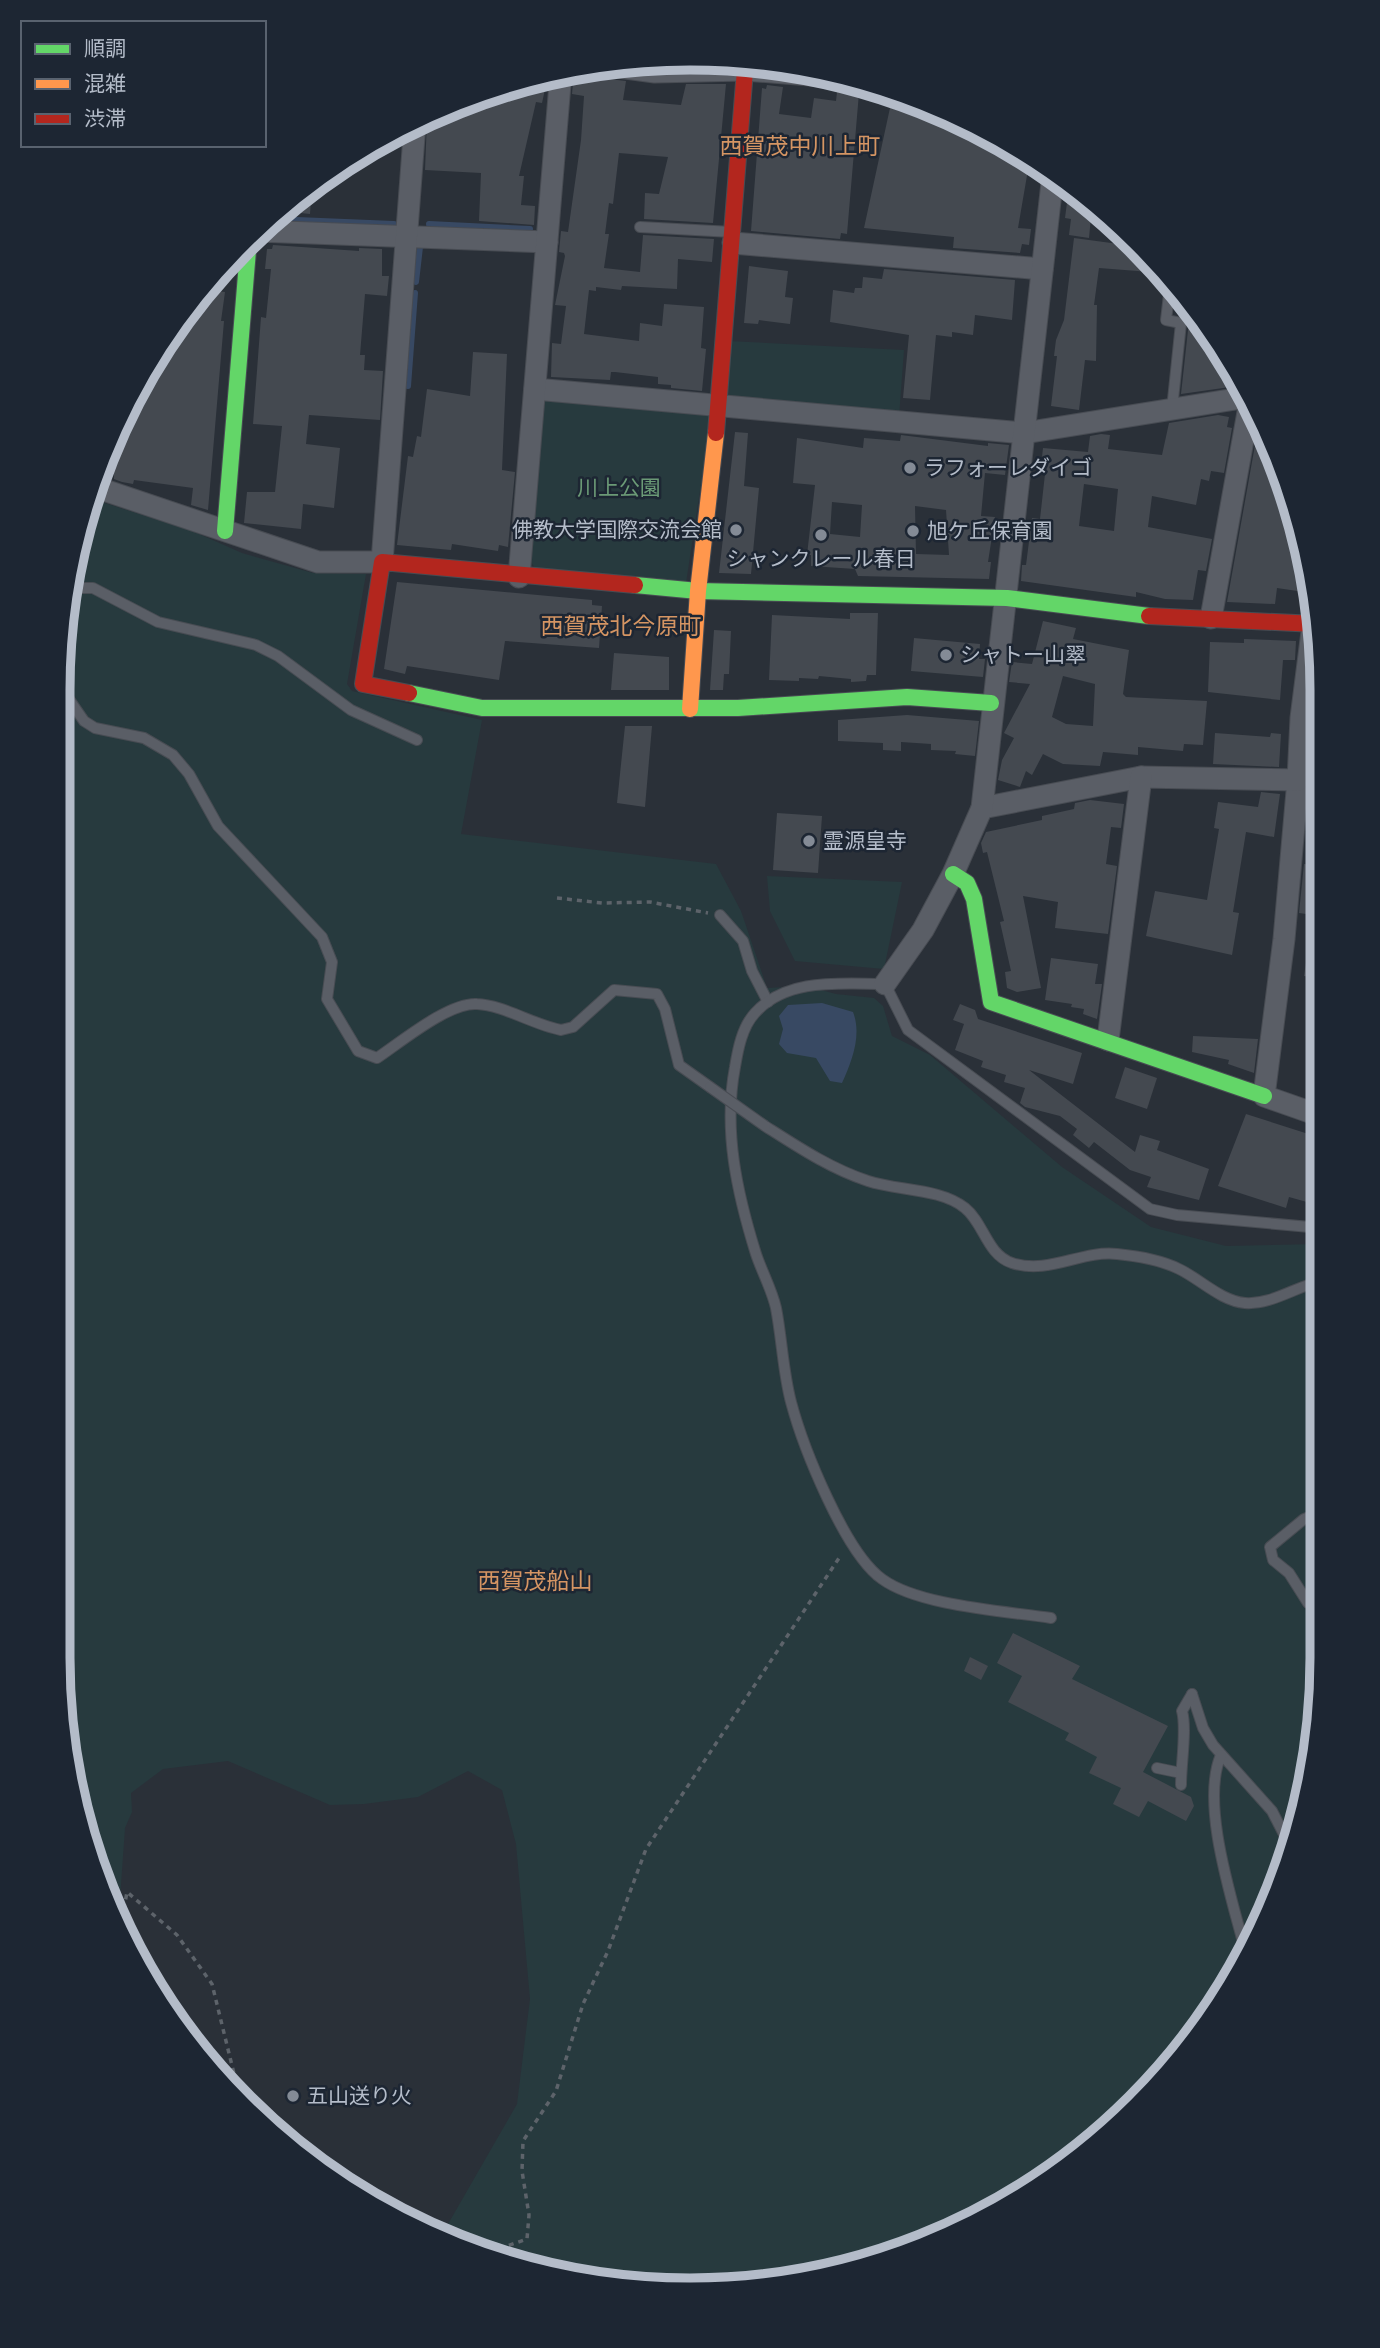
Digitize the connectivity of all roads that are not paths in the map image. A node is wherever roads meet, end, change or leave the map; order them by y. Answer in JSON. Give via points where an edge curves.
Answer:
{"nodes":[{"id":1,"x":745,"y":72,"type":"edge"},
{"id":2,"x":560,"y":84,"type":"edge"},
{"id":3,"x":414,"y":135,"type":"edge"},
{"id":4,"x":1052,"y":187,"type":"edge"},
{"id":5,"x":640,"y":227,"type":"dead end"},
{"id":6,"x":273,"y":232,"type":"edge"},
{"id":7,"x":407,"y":237,"type":"junction"},
{"id":8,"x":733,"y":238,"type":"junction"},
{"id":9,"x":547,"y":242,"type":"junction"},
{"id":10,"x":246,"y":258,"type":"edge"},
{"id":11,"x":1042,"y":269,"type":"junction"},
{"id":12,"x":1169,"y":297,"type":"edge"},
{"id":13,"x":535,"y":389,"type":"junction"},
{"id":14,"x":1238,"y":400,"type":"edge"},
{"id":15,"x":720,"y":403,"type":"junction"},
{"id":16,"x":1172,"y":409,"type":"junction"},
{"id":17,"x":1246,"y":416,"type":"edge"},
{"id":18,"x":1024,"y":433,"type":"junction"},
{"id":19,"x":103,"y":490,"type":"edge"},
{"id":20,"x":225,"y":531,"type":"junction"},
{"id":21,"x":382,"y":562,"type":"junction"},
{"id":22,"x":519,"y":577,"type":"junction"},
{"id":23,"x":79,"y":588,"type":"edge"},
{"id":24,"x":698,"y":591,"type":"junction"},
{"id":25,"x":1007,"y":598,"type":"junction"},
{"id":26,"x":1211,"y":618,"type":"junction"},
{"id":27,"x":1306,"y":624,"type":"edge"},
{"id":28,"x":1309,"y":662,"type":"edge"},
{"id":29,"x":70,"y":701,"type":"edge"},
{"id":30,"x":991,"y":703,"type":"junction"},
{"id":31,"x":690,"y":709,"type":"junction"},
{"id":32,"x":417,"y":740,"type":"dead end"},
{"id":33,"x":1141,"y":777,"type":"junction"},
{"id":34,"x":1298,"y":780,"type":"junction"},
{"id":35,"x":1310,"y":781,"type":"edge"},
{"id":36,"x":982,"y":808,"type":"junction"},
{"id":37,"x":953,"y":874,"type":"junction"},
{"id":38,"x":720,"y":915,"type":"road end"},
{"id":39,"x":885,"y":984,"type":"junction"},
{"id":40,"x":768,"y":1002,"type":"junction"},
{"id":41,"x":1108,"y":1040,"type":"junction"},
{"id":42,"x":1264,"y":1096,"type":"junction"},
{"id":43,"x":1310,"y":1112,"type":"edge"},
{"id":44,"x":1310,"y":1227,"type":"edge"},
{"id":45,"x":1310,"y":1286,"type":"edge"},
{"id":46,"x":1310,"y":1516,"type":"edge"},
{"id":47,"x":1308,"y":1603,"type":"dead end"},
{"id":48,"x":1051,"y":1618,"type":"dead end"},
{"id":49,"x":1221,"y":1755,"type":"junction"},
{"id":50,"x":1157,"y":1768,"type":"dead end"},
{"id":51,"x":1181,"y":1773,"type":"junction"},
{"id":52,"x":1181,"y":1785,"type":"dead end"},
{"id":53,"x":1284,"y":1834,"type":"edge"},
{"id":54,"x":1242,"y":1939,"type":"edge"}],
"edges":[{"from":1,"to":8,"type":"street"},
{"from":2,"to":9,"type":"street"},
{"from":3,"to":7,"type":"street"},
{"from":4,"to":11,"type":"street"},
{"from":5,"to":8,"type":"lane"},
{"from":6,"to":7,"type":"street"},
{"from":7,"to":9,"type":"street"},
{"from":7,"to":21,"type":"street"},
{"from":8,"to":11,"type":"street"},
{"from":8,"to":15,"type":"street"},
{"from":9,"to":13,"type":"street"},
{"from":10,"to":20,"type":"street"},
{"from":11,"to":18,"type":"street"},
{"from":12,"to":16,"type":"lane","via":[[1166,320],[1181,323]]},
{"from":13,"to":15,"type":"street"},
{"from":13,"to":22,"type":"street"},
{"from":14,"to":16,"type":"street"},
{"from":15,"to":18,"type":"street"},
{"from":15,"to":24,"type":"street"},
{"from":16,"to":18,"type":"street"},
{"from":17,"to":26,"type":"street"},
{"from":18,"to":25,"type":"street"},
{"from":19,"to":20,"type":"street"},
{"from":20,"to":21,"type":"street","via":[[318,562]]},
{"from":21,"to":22,"type":"street"},
{"from":21,"to":31,"type":"street","via":[[363,684],[482,708]]},
{"from":22,"to":24,"type":"street"},
{"from":23,"to":32,"type":"lane","via":[[93,588],[158,622],[256,645],[351,710]]},
{"from":24,"to":25,"type":"street"},
{"from":24,"to":31,"type":"street"},
{"from":25,"to":26,"type":"street","via":[[1140,616]]},
{"from":25,"to":30,"type":"street"},
{"from":26,"to":27,"type":"street"},
{"from":28,"to":34,"type":"street"},
{"from":29,"to":45,"type":"lane","bridge":true,"via":[[95,728],[144,738],[173,755],[189,774],[218,826],[322,937],[332,962],[327,999],[358,1051],[377,1058],[437,1019],[477,1003],[561,1030],[573,1027],[614,990],[643,990],[657,994],[665,1009],[679,1065],[817,1159],[866,1180],[951,1199],[967,1209],[994,1251],[1010,1263],[1041,1266],[1084,1256],[1128,1255],[1176,1267],[1242,1303],[1260,1303]]},
{"from":30,"to":31,"type":"street","via":[[907,697]]},
{"from":30,"to":36,"type":"street"},
{"from":33,"to":34,"type":"street"},
{"from":33,"to":36,"type":"street"},
{"from":33,"to":41,"type":"street"},
{"from":34,"to":35,"type":"street"},
{"from":34,"to":42,"type":"street"},
{"from":36,"to":37,"type":"street"},
{"from":37,"to":39,"type":"street","via":[[923,930]]},
{"from":37,"to":41,"type":"street","via":[[967,883],[974,899],[991,1002]]},
{"from":38,"to":40,"type":"lane","via":[[743,941]]},
{"from":39,"to":40,"type":"lane","via":[[809,984]]},
{"from":39,"to":44,"type":"lane","via":[[908,1030],[1150,1209]]},
{"from":40,"to":48,"type":"lane","via":[[754,1013],[745,1029],[733,1077],[730,1137],[736,1180],[776,1307],[791,1401],[849,1540],[881,1579],[922,1597]]},
{"from":41,"to":42,"type":"street"},
{"from":42,"to":43,"type":"street"},
{"from":46,"to":47,"type":"lane","via":[[1270,1547],[1273,1560],[1289,1573]]},
{"from":49,"to":51,"type":"lane","via":[[1203,1728],[1192,1695],[1182,1710]]},
{"from":49,"to":53,"type":"lane","via":[[1272,1811]]},
{"from":49,"to":54,"type":"lane","via":[[1213,1772],[1213,1788],[1223,1863]]},
{"from":50,"to":51,"type":"lane"},
{"from":51,"to":52,"type":"lane"}]}
